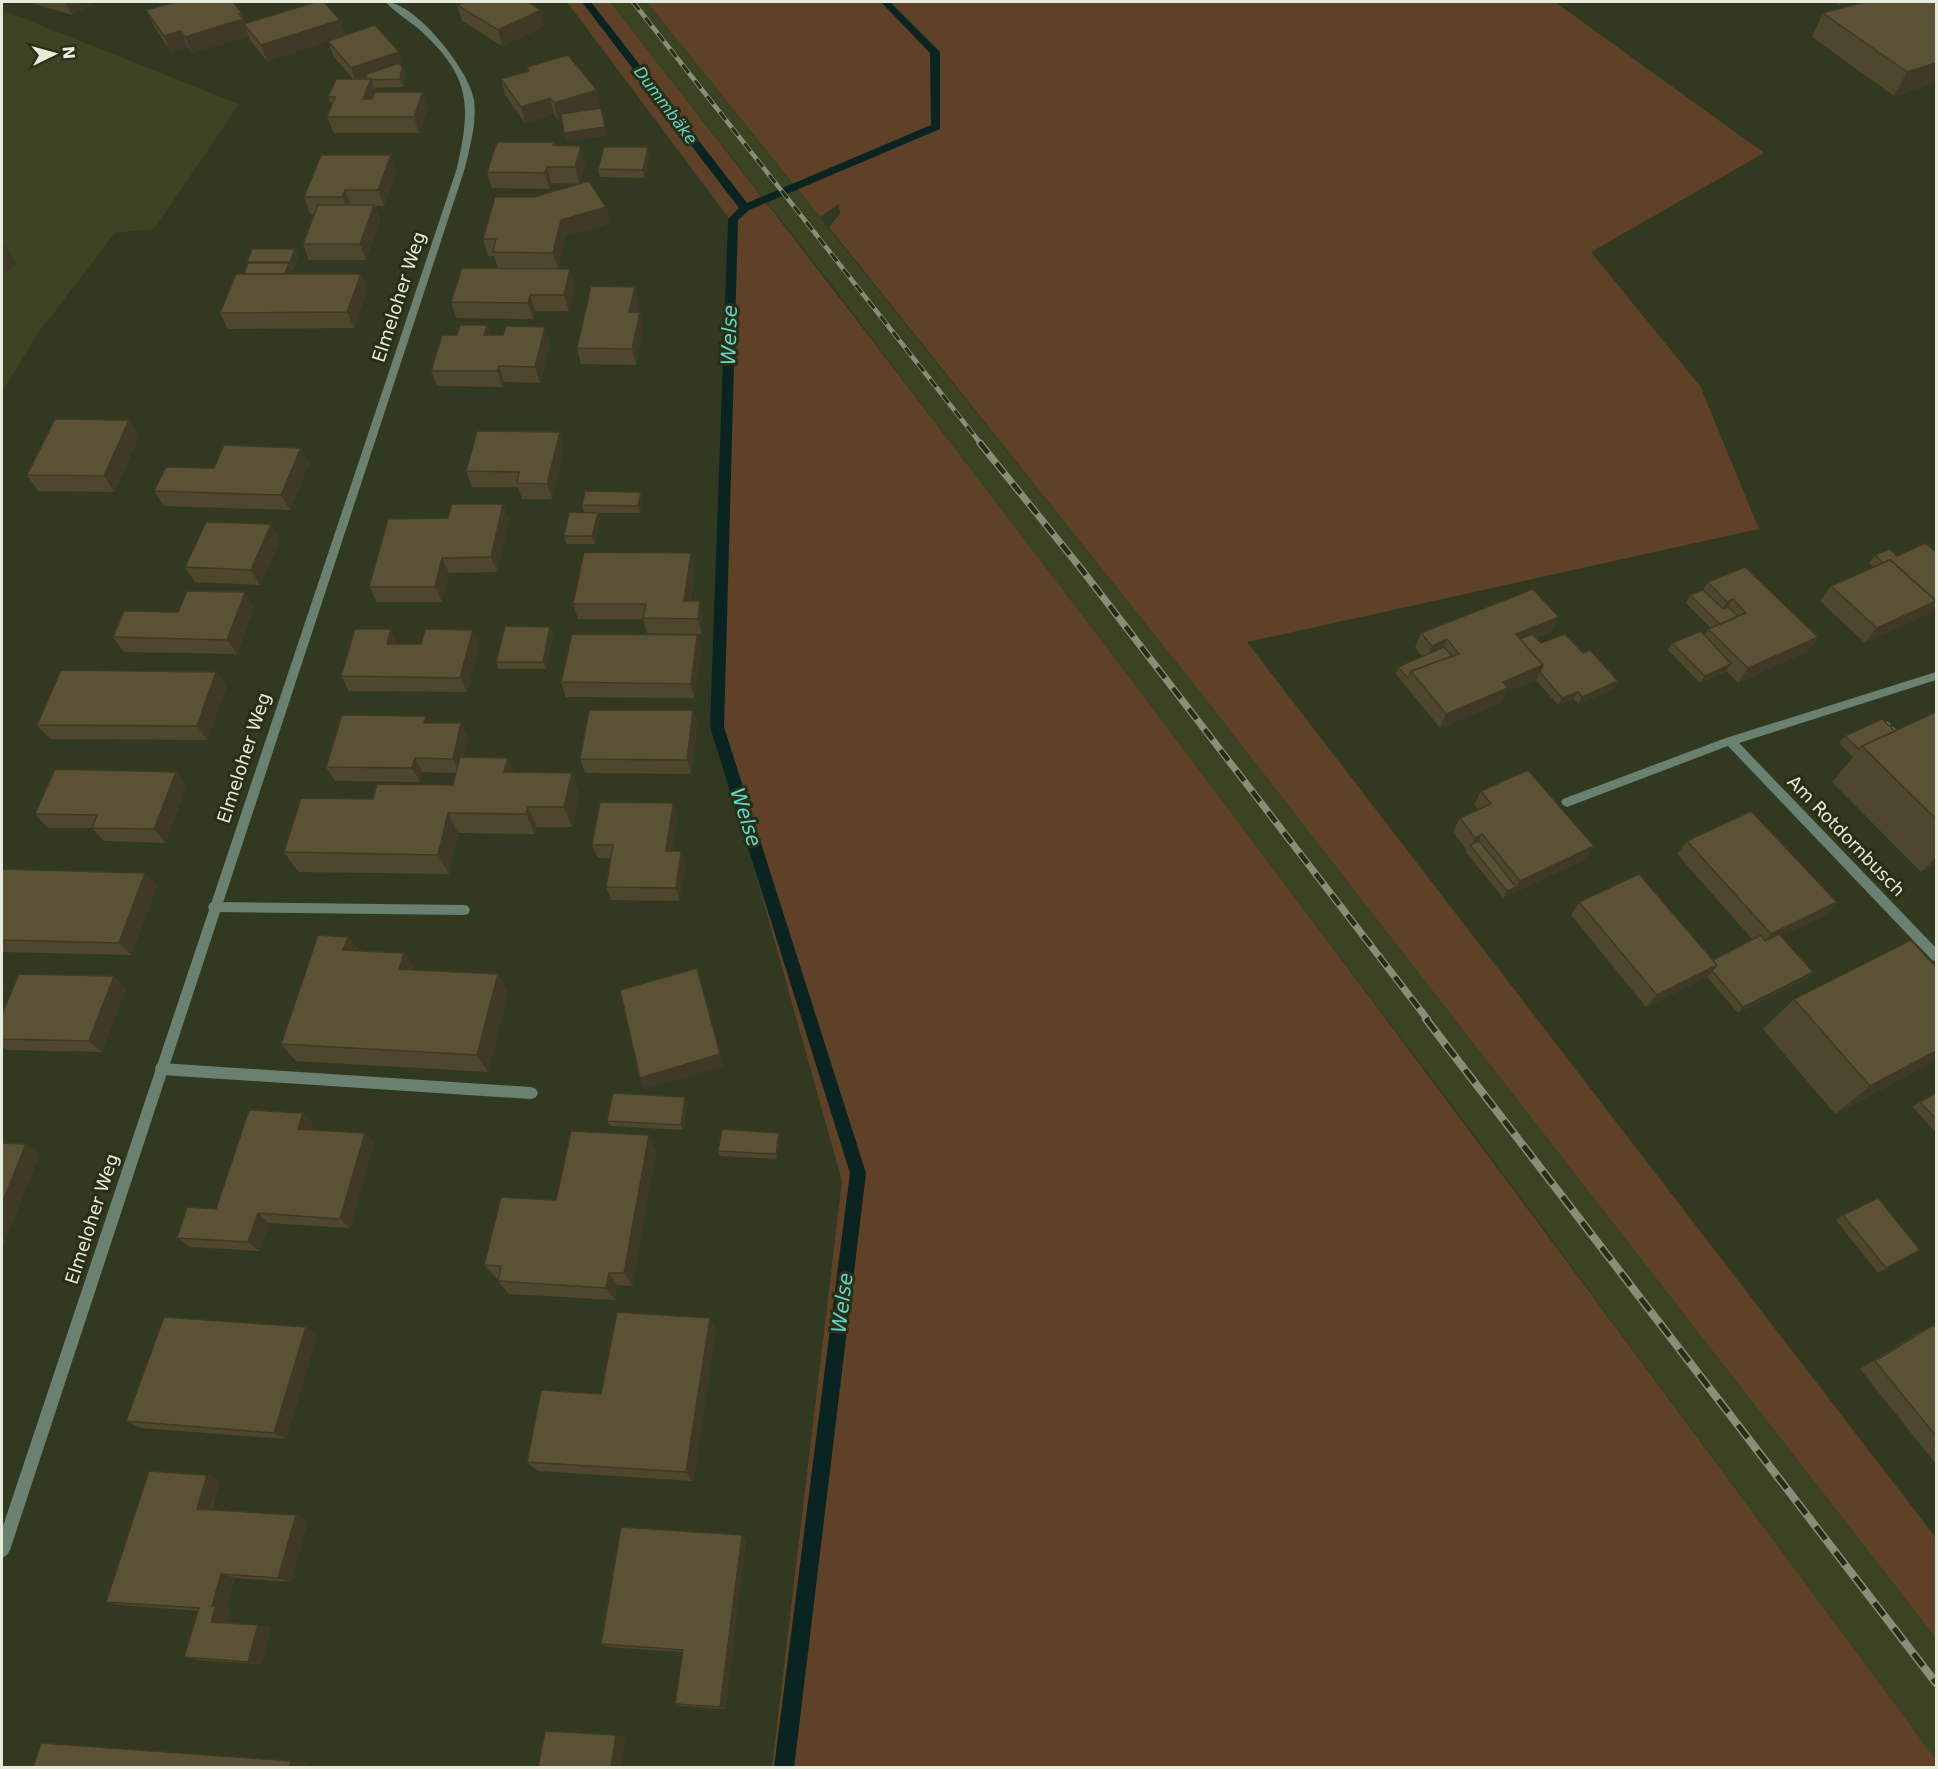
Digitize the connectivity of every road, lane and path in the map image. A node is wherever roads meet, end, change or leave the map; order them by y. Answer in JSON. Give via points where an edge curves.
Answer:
{"nodes":[{"id":1,"x":389,"y":2,"type":"edge"},
{"id":2,"x":1936,"y":676,"type":"edge"},
{"id":3,"x":1862,"y":699,"type":"junction"},
{"id":4,"x":1903,"y":739,"type":"edge"},
{"id":5,"x":1730,"y":741,"type":"junction"},
{"id":6,"x":1567,"y":802,"type":"dead end"},
{"id":7,"x":213,"y":907,"type":"junction"},
{"id":8,"x":464,"y":910,"type":"dead end"},
{"id":9,"x":1936,"y":956,"type":"edge"},
{"id":10,"x":161,"y":1069,"type":"junction"},
{"id":11,"x":531,"y":1093,"type":"dead end"},
{"id":12,"x":2,"y":1550,"type":"edge"}],
"edges":[{"from":1,"to":7,"type":"street","name":"Elmeloher Weg","via":[[410,15],[458,68],[470,98],[469,132],[461,168]]},
{"from":2,"to":3,"type":"street"},
{"from":3,"to":4,"type":"path"},
{"from":3,"to":5,"type":"street"},
{"from":5,"to":6,"type":"street"},
{"from":5,"to":9,"type":"street","name":"Am Rotdornbusch"},
{"from":7,"to":8,"type":"street"},
{"from":7,"to":10,"type":"street","name":"Elmeloher Weg"},
{"from":10,"to":11,"type":"street"},
{"from":10,"to":12,"type":"street","name":"Elmeloher Weg"}]}
